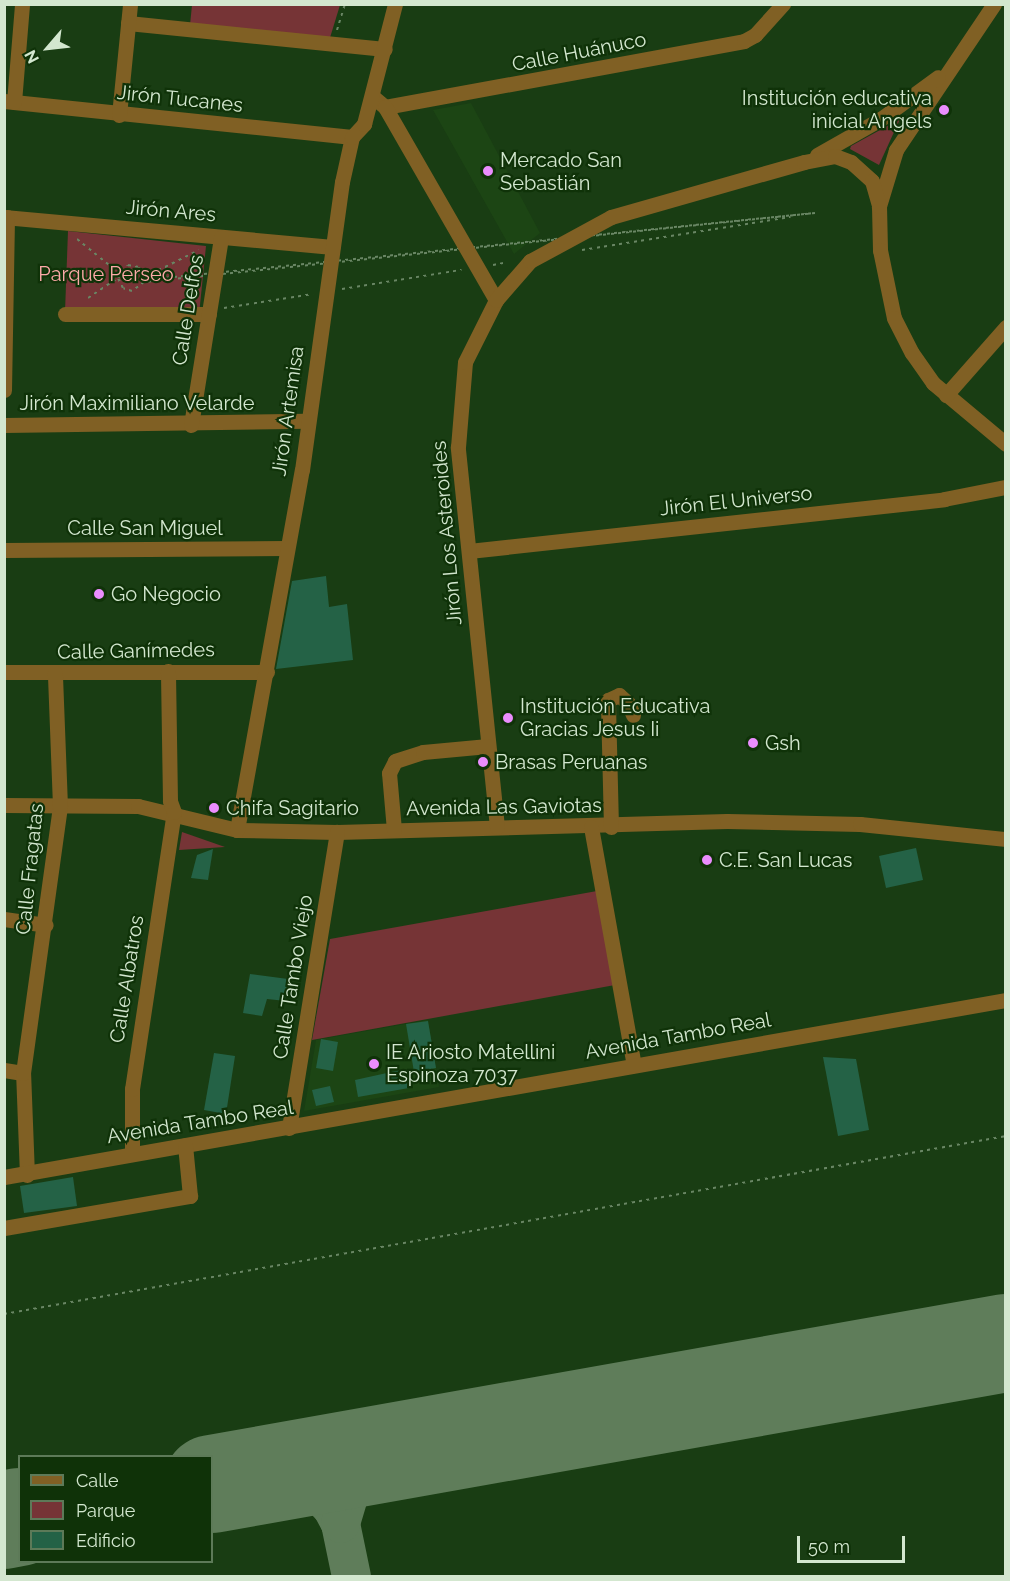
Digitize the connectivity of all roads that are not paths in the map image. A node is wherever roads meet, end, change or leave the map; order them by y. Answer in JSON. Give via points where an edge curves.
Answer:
{"nodes":[{"id":1,"x":22,"y":4,"type":"edge"},
{"id":2,"x":129,"y":4,"type":"edge"},
{"id":3,"x":395,"y":4,"type":"edge"},
{"id":4,"x":783,"y":4,"type":"edge"},
{"id":5,"x":994,"y":4,"type":"edge"},
{"id":6,"x":128,"y":23,"type":"junction"},
{"id":7,"x":385,"y":49,"type":"junction"},
{"id":8,"x":950,"y":68,"type":"junction"},
{"id":9,"x":372,"y":96,"type":"junction"},
{"id":10,"x":9,"y":101,"type":"edge"},
{"id":11,"x":386,"y":107,"type":"junction"},
{"id":12,"x":119,"y":115,"type":"junction"},
{"id":13,"x":352,"y":137,"type":"junction"},
{"id":14,"x":804,"y":162,"type":"junction"},
{"id":15,"x":879,"y":206,"type":"junction"},
{"id":16,"x":6,"y":217,"type":"edge"},
{"id":17,"x":221,"y":237,"type":"junction"},
{"id":18,"x":333,"y":248,"type":"junction"},
{"id":19,"x":496,"y":300,"type":"junction"},
{"id":20,"x":214,"y":311,"type":"junction"},
{"id":21,"x":65,"y":314,"type":"road end"},
{"id":22,"x":1005,"y":327,"type":"edge"},
{"id":23,"x":4,"y":390,"type":"edge"},
{"id":24,"x":946,"y":395,"type":"junction"},
{"id":25,"x":306,"y":421,"type":"junction"},
{"id":26,"x":4,"y":425,"type":"edge"},
{"id":27,"x":191,"y":425,"type":"junction"},
{"id":28,"x":1005,"y":444,"type":"edge"},
{"id":29,"x":1005,"y":487,"type":"edge"},
{"id":30,"x":285,"y":548,"type":"junction"},
{"id":31,"x":4,"y":550,"type":"edge"},
{"id":32,"x":469,"y":551,"type":"junction"},
{"id":33,"x":168,"y":671,"type":"junction"},
{"id":34,"x":4,"y":672,"type":"edge"},
{"id":35,"x":267,"y":672,"type":"junction"},
{"id":36,"x":56,"y":673,"type":"junction"},
{"id":37,"x":633,"y":715,"type":"dead end"},
{"id":38,"x":488,"y":746,"type":"junction"},
{"id":39,"x":4,"y":805,"type":"edge"},
{"id":40,"x":60,"y":806,"type":"junction"},
{"id":41,"x":174,"y":813,"type":"junction"},
{"id":42,"x":610,"y":826,"type":"junction"},
{"id":43,"x":497,"y":827,"type":"junction"},
{"id":44,"x":591,"y":827,"type":"junction"},
{"id":45,"x":237,"y":830,"type":"junction"},
{"id":46,"x":394,"y":830,"type":"junction"},
{"id":47,"x":337,"y":832,"type":"junction"},
{"id":48,"x":1005,"y":839,"type":"edge"},
{"id":49,"x":4,"y":919,"type":"edge"},
{"id":50,"x":46,"y":925,"type":"junction"},
{"id":51,"x":1005,"y":1000,"type":"edge"},
{"id":52,"x":634,"y":1065,"type":"junction"},
{"id":53,"x":4,"y":1070,"type":"edge"},
{"id":54,"x":23,"y":1073,"type":"junction"},
{"id":55,"x":289,"y":1128,"type":"junction"},
{"id":56,"x":185,"y":1145,"type":"junction"},
{"id":57,"x":132,"y":1153,"type":"junction"},
{"id":58,"x":27,"y":1175,"type":"junction"},
{"id":59,"x":4,"y":1177,"type":"edge"},
{"id":60,"x":4,"y":1228,"type":"edge"}],
"edges":[{"from":1,"to":10,"type":"street"},
{"from":2,"to":6,"type":"street"},
{"from":3,"to":7,"type":"street","name":"Jirón Artemisa"},
{"from":4,"to":11,"type":"street","name":"Calle Huánuco","via":[[755,35],[744,41]]},
{"from":5,"to":8,"type":"street"},
{"from":6,"to":7,"type":"street"},
{"from":6,"to":12,"type":"street"},
{"from":7,"to":9,"type":"street","name":"Jirón Artemisa"},
{"from":8,"to":14,"type":"street","via":[[882,118]]},
{"from":8,"to":15,"type":"street","via":[[896,150]]},
{"from":9,"to":11,"type":"street"},
{"from":9,"to":13,"type":"street","name":"Jirón Artemisa","via":[[364,124]]},
{"from":10,"to":12,"type":"street","name":"Jirón Tucanes"},
{"from":11,"to":19,"type":"street"},
{"from":12,"to":13,"type":"street","name":"Jirón Tucanes"},
{"from":13,"to":18,"type":"street","name":"Jirón Artemisa"},
{"from":14,"to":15,"type":"street","via":[[835,156],[850,162],[872,181]]},
{"from":14,"to":19,"type":"street","name":"Jirón Los Asteroides","via":[[611,217],[530,261]]},
{"from":15,"to":24,"type":"street","via":[[883,273],[894,318],[912,353]]},
{"from":16,"to":17,"type":"street","name":"Jirón Ares"},
{"from":16,"to":23,"type":"street"},
{"from":17,"to":18,"type":"street","name":"Jirón Ares"},
{"from":17,"to":20,"type":"street","name":"Calle Delfos"},
{"from":18,"to":25,"type":"street","name":"Jirón Artemisa"},
{"from":19,"to":32,"type":"street","name":"Jirón Los Asteroides","via":[[465,363],[458,447]]},
{"from":20,"to":21,"type":"street"},
{"from":20,"to":27,"type":"street","name":"Calle Delfos"},
{"from":22,"to":24,"type":"street"},
{"from":24,"to":28,"type":"street"},
{"from":25,"to":27,"type":"street","name":"Jirón Maximiliano Velarde"},
{"from":25,"to":30,"type":"street","name":"Jirón Artemisa","via":[[303,470]]},
{"from":26,"to":27,"type":"street","name":"Jirón Maximiliano Velarde"},
{"from":29,"to":32,"type":"street","name":"Jirón El Universo","via":[[944,499]]},
{"from":30,"to":31,"type":"street","name":"Calle San Miguel"},
{"from":30,"to":35,"type":"street","name":"Jirón Artemisa"},
{"from":32,"to":38,"type":"street","name":"Jirón Los Asteroides"},
{"from":33,"to":35,"type":"street","name":"Calle Ganímedes"},
{"from":33,"to":36,"type":"street","name":"Calle Ganímedes"},
{"from":33,"to":41,"type":"street","name":"Calle Albatros","via":[[170,801]]},
{"from":34,"to":36,"type":"street","name":"Calle Ganímedes"},
{"from":35,"to":45,"type":"street","name":"Jirón Artemisa"},
{"from":36,"to":40,"type":"street","name":"Calle Fragatas"},
{"from":37,"to":42,"type":"street","via":[[619,695],[608,700]]},
{"from":38,"to":43,"type":"street","name":"Jirón Los Asteroides"},
{"from":38,"to":46,"type":"street","via":[[423,752],[395,761],[389,773]]},
{"from":39,"to":40,"type":"street","name":"Avenida Las Gaviotas"},
{"from":40,"to":41,"type":"street","name":"Avenida Las Gaviotas","via":[[138,806]]},
{"from":40,"to":50,"type":"street","name":"Calle Fragatas"},
{"from":41,"to":45,"type":"street","name":"Avenida Las Gaviotas"},
{"from":41,"to":57,"type":"street","name":"Calle Albatros","via":[[132,1089]]},
{"from":42,"to":44,"type":"street","name":"Avenida Las Gaviotas"},
{"from":42,"to":48,"type":"street","name":"Avenida Las Gaviotas","via":[[727,821],[860,824]]},
{"from":43,"to":44,"type":"street","name":"Avenida Las Gaviotas"},
{"from":43,"to":46,"type":"street","name":"Avenida Las Gaviotas"},
{"from":44,"to":52,"type":"street"},
{"from":45,"to":47,"type":"street","name":"Avenida Las Gaviotas"},
{"from":46,"to":47,"type":"street","name":"Avenida Las Gaviotas"},
{"from":47,"to":55,"type":"street","name":"Calle Tambo Viejo"},
{"from":49,"to":50,"type":"street"},
{"from":50,"to":54,"type":"street","name":"Calle Fragatas"},
{"from":51,"to":52,"type":"street","name":"Avenida Tambo Real"},
{"from":52,"to":55,"type":"street","name":"Avenida Tambo Real"},
{"from":53,"to":54,"type":"street"},
{"from":54,"to":58,"type":"street","name":"Calle Fragatas"},
{"from":55,"to":56,"type":"street","name":"Avenida Tambo Real"},
{"from":56,"to":57,"type":"street","name":"Avenida Tambo Real"},
{"from":56,"to":60,"type":"street","via":[[190,1196]]},
{"from":57,"to":58,"type":"street","name":"Avenida Tambo Real"},
{"from":58,"to":59,"type":"street","name":"Avenida Tambo Real"}]}
